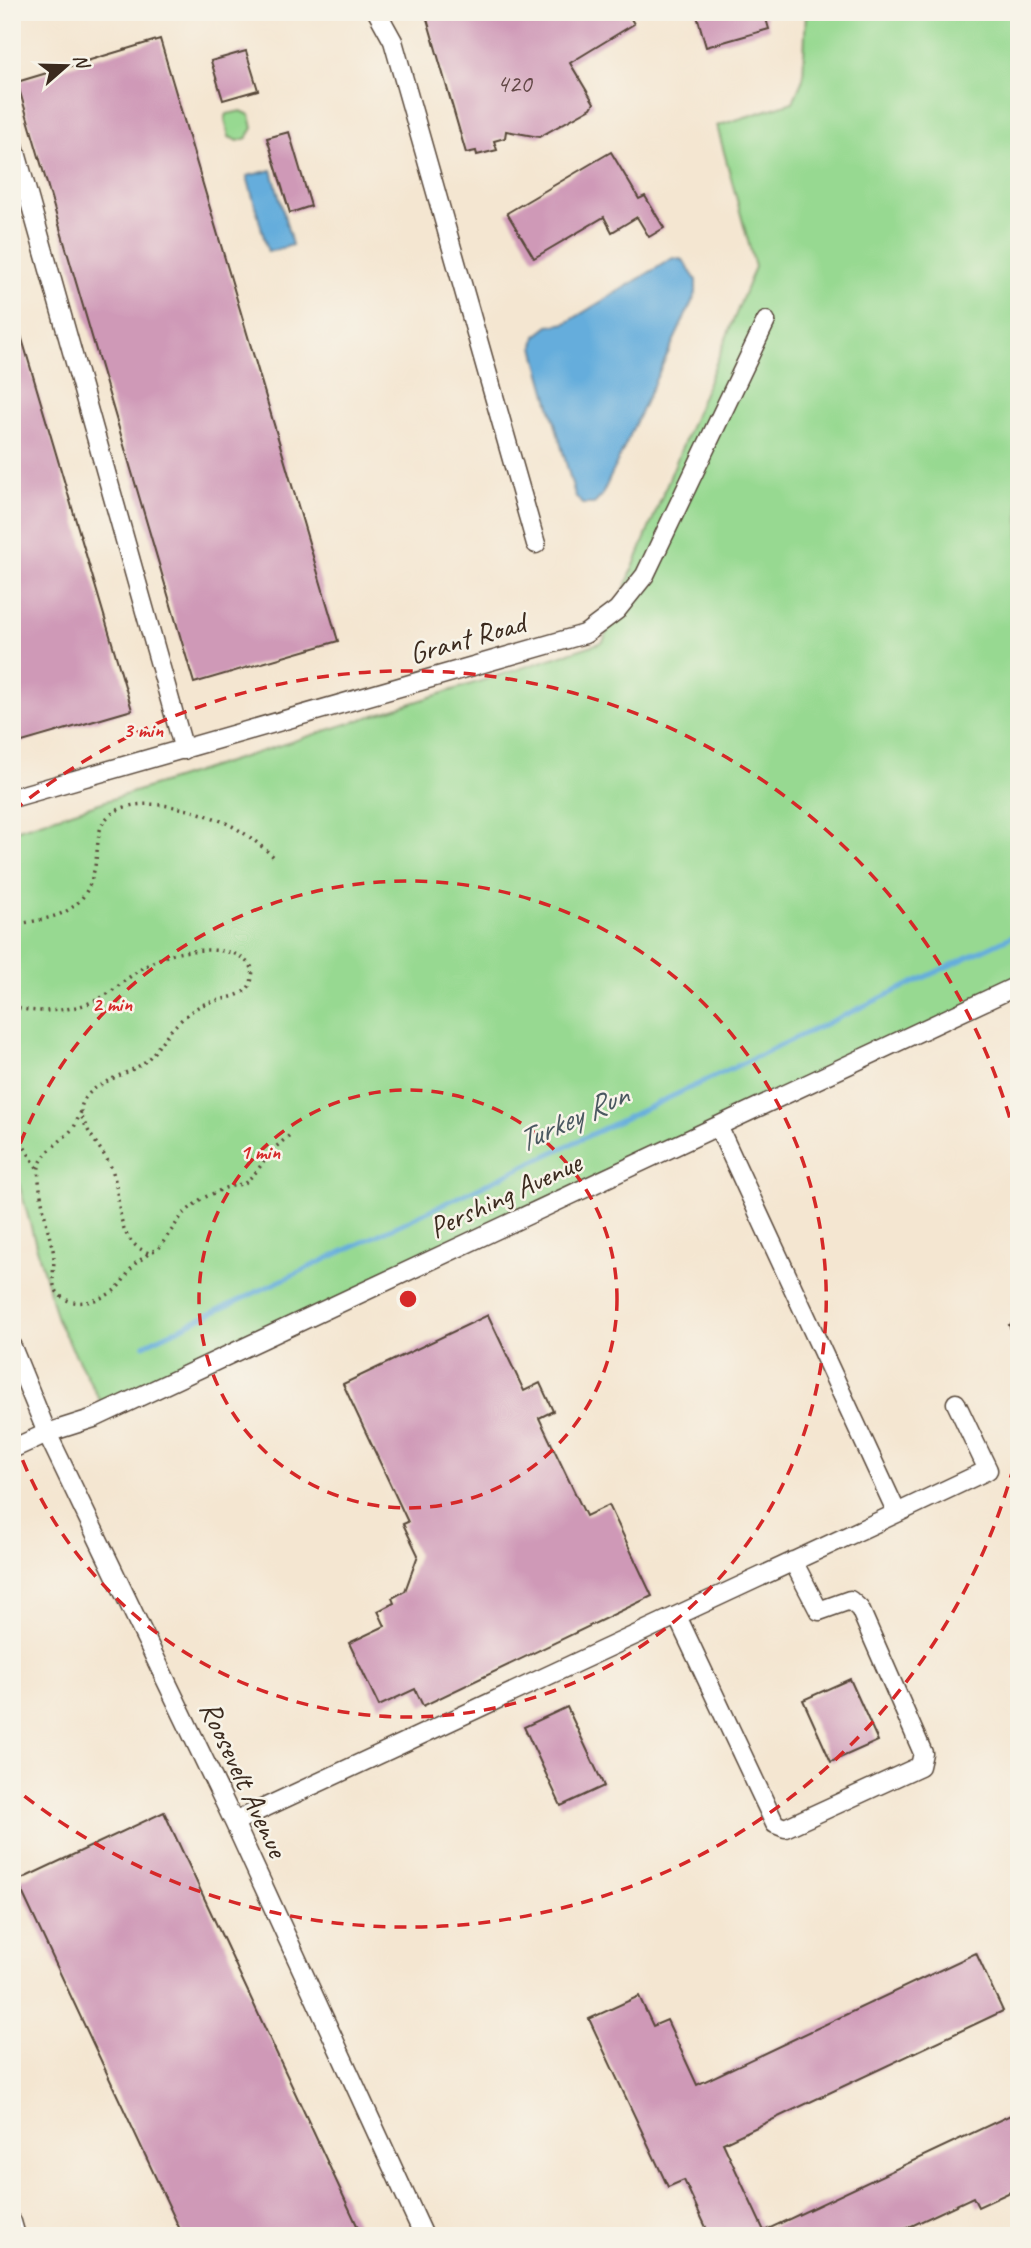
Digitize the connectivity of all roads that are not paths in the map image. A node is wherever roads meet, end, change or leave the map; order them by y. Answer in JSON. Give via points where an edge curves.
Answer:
{"nodes":[{"id":1,"x":377,"y":12,"type":"edge"},
{"id":2,"x":12,"y":138,"type":"edge"},
{"id":3,"x":766,"y":321,"type":"dead end"},
{"id":4,"x":536,"y":544,"type":"dead end"},
{"id":5,"x":184,"y":750,"type":"junction"},
{"id":6,"x":12,"y":798,"type":"edge"},
{"id":7,"x":1019,"y":985,"type":"edge"},
{"id":8,"x":718,"y":1126,"type":"junction"},
{"id":9,"x":12,"y":1347,"type":"edge"},
{"id":10,"x":956,"y":1403,"type":"dead end"},
{"id":11,"x":47,"y":1433,"type":"junction"},
{"id":12,"x":12,"y":1449,"type":"edge"},
{"id":13,"x":897,"y":1513,"type":"junction"},
{"id":14,"x":793,"y":1562,"type":"junction"},
{"id":15,"x":677,"y":1616,"type":"junction"},
{"id":16,"x":234,"y":1822,"type":"junction"},
{"id":17,"x":12,"y":2222,"type":"edge"},
{"id":18,"x":16,"y":2236,"type":"edge"},
{"id":19,"x":424,"y":2236,"type":"edge"}],
"edges":[{"from":1,"to":4,"type":"street","via":[[393,41]]},
{"from":2,"to":5,"type":"street"},
{"from":3,"to":5,"type":"street","name":"Grant Road","via":[[645,575],[617,610],[585,634]]},
{"from":5,"to":6,"type":"street","name":"Grant Road"},
{"from":7,"to":8,"type":"street","name":"Pershing Avenue"},
{"from":8,"to":11,"type":"street","name":"Pershing Avenue","via":[[94,1418]]},
{"from":8,"to":13,"type":"street"},
{"from":9,"to":11,"type":"street","name":"Roosevelt Avenue"},
{"from":10,"to":13,"type":"street","via":[[988,1470]]},
{"from":11,"to":12,"type":"street","name":"Pershing Avenue"},
{"from":11,"to":16,"type":"street","name":"Roosevelt Avenue"},
{"from":13,"to":14,"type":"street"},
{"from":14,"to":15,"type":"street"},
{"from":14,"to":15,"type":"street","via":[[819,1611],[849,1600],[860,1609],[923,1753],[920,1766],[785,1828],[775,1825]]},
{"from":15,"to":16,"type":"street"},
{"from":16,"to":19,"type":"street","name":"Roosevelt Avenue"},
{"from":17,"to":18,"type":"street"}]}
